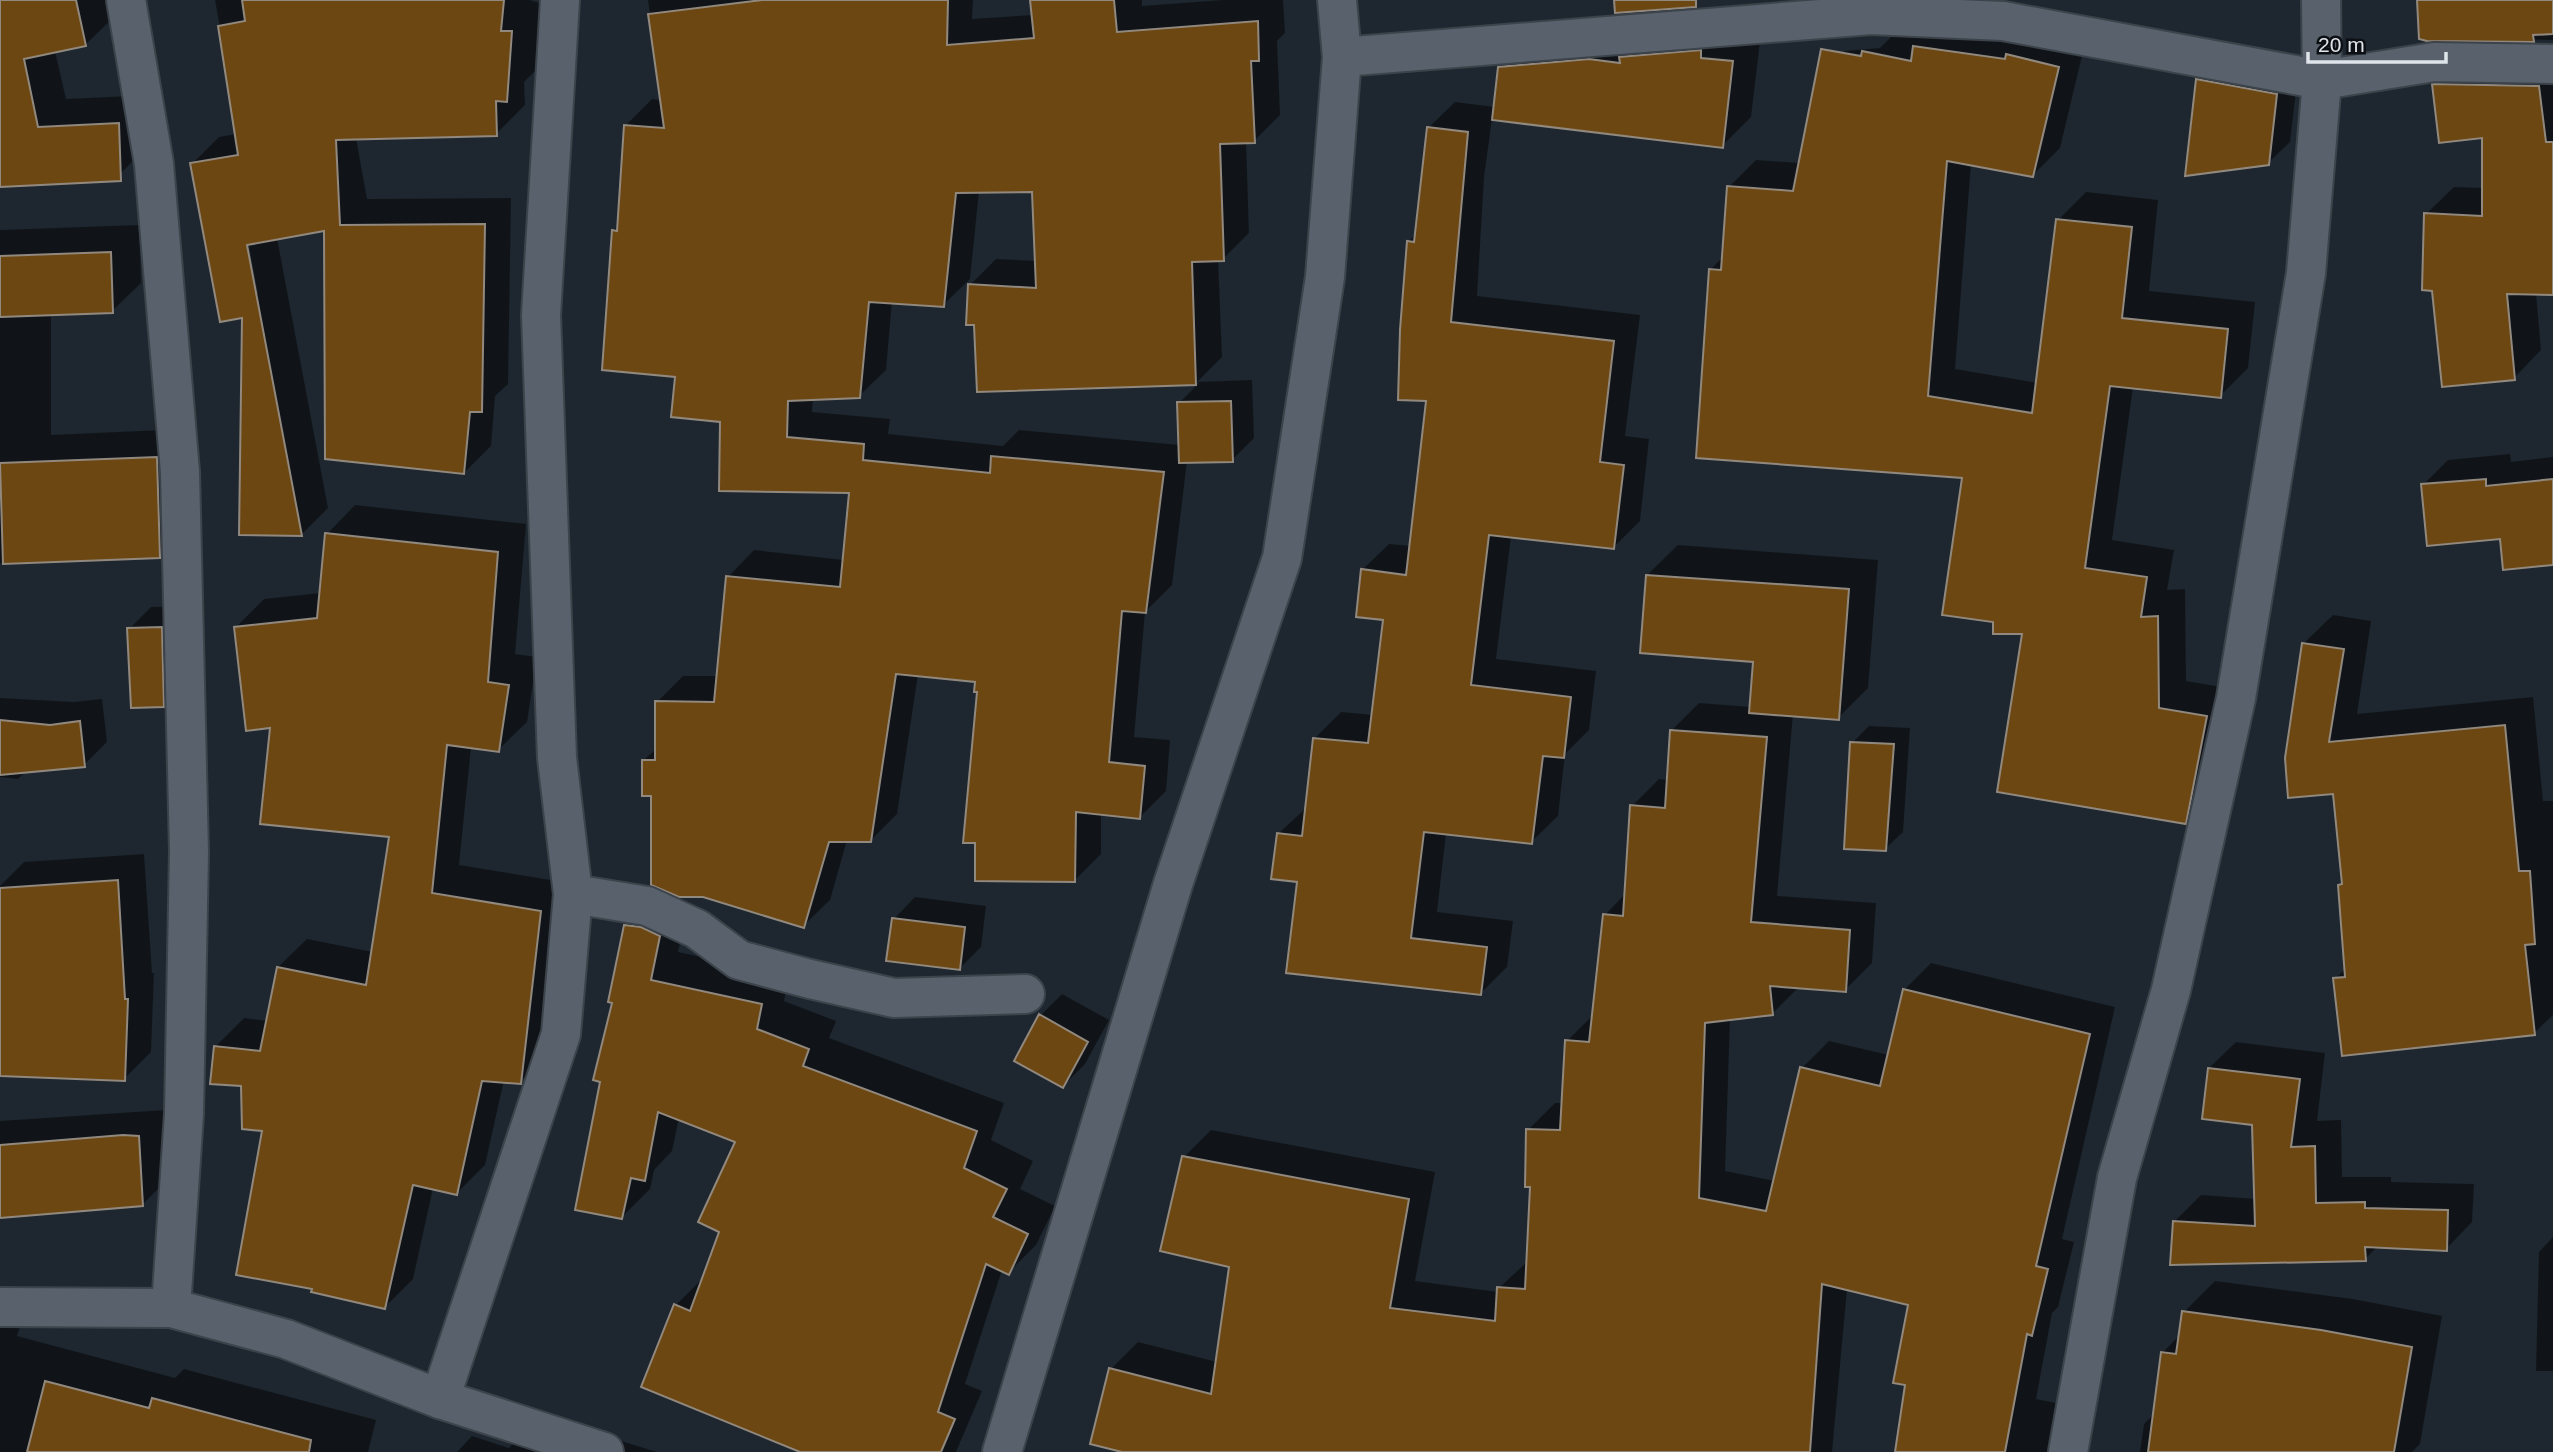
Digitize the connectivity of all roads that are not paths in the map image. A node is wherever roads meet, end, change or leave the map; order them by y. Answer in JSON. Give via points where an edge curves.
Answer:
{"nodes":[{"id":1,"x":126,"y":0,"type":"edge"},
{"id":2,"x":560,"y":0,"type":"edge"},
{"id":3,"x":1337,"y":0,"type":"edge"},
{"id":4,"x":2321,"y":0,"type":"edge"},
{"id":5,"x":1342,"y":57,"type":"junction"},
{"id":6,"x":2553,"y":64,"type":"edge"},
{"id":7,"x":2322,"y":80,"type":"junction"},
{"id":8,"x":573,"y":894,"type":"junction"},
{"id":9,"x":1025,"y":994,"type":"dead end"},
{"id":10,"x":0,"y":1307,"type":"edge"},
{"id":11,"x":171,"y":1308,"type":"junction"},
{"id":12,"x":440,"y":1399,"type":"junction"},
{"id":13,"x":604,"y":1452,"type":"edge"},
{"id":14,"x":1002,"y":1452,"type":"edge"},
{"id":15,"x":2068,"y":1452,"type":"edge"}],
"edges":[{"from":1,"to":11,"type":"street","via":[[154,164],[180,472],[189,852],[184,1114]]},
{"from":2,"to":8,"type":"street","via":[[541,315],[557,758]]},
{"from":3,"to":5,"type":"street"},
{"from":4,"to":7,"type":"street"},
{"from":5,"to":7,"type":"street","via":[[1871,15],[2003,22]]},
{"from":5,"to":14,"type":"street","via":[[1325,277],[1282,558],[1173,884]]},
{"from":6,"to":7,"type":"street","via":[[2434,62]]},
{"from":7,"to":15,"type":"street","via":[[2306,273],[2236,698],[2171,990],[2117,1178]]},
{"from":8,"to":9,"type":"street","via":[[647,906],[697,929],[739,960],[894,998]]},
{"from":8,"to":12,"type":"street","via":[[561,1034]]},
{"from":10,"to":11,"type":"street"},
{"from":11,"to":12,"type":"street","via":[[286,1339]]},
{"from":12,"to":13,"type":"street"}]}
